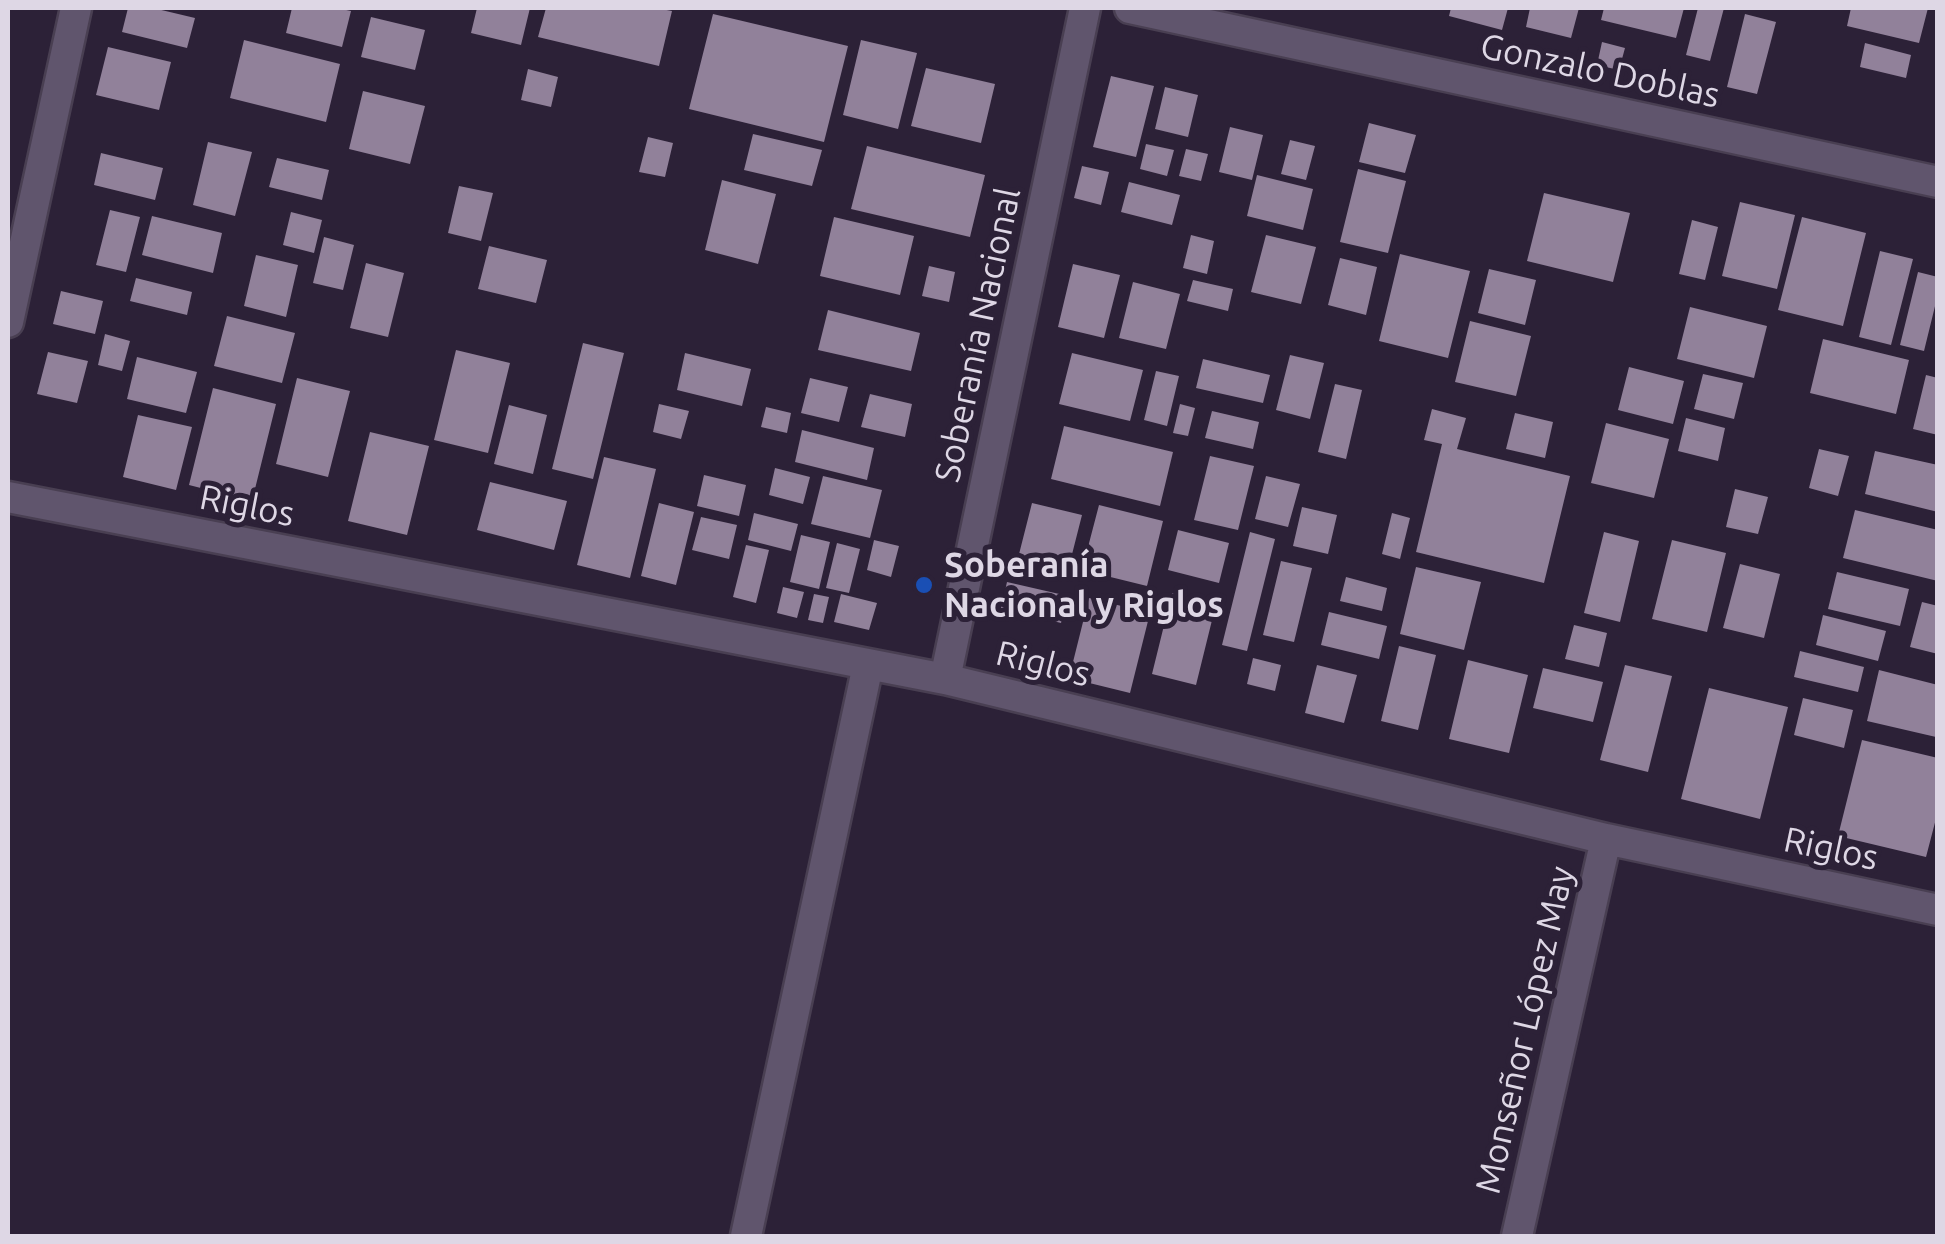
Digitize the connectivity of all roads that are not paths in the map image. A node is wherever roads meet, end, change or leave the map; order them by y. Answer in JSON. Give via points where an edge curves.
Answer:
{"nodes":[{"id":1,"x":76,"y":8,"type":"edge"},
{"id":2,"x":1085,"y":8,"type":"edge"},
{"id":3,"x":1130,"y":8,"type":"edge"},
{"id":4,"x":1938,"y":182,"type":"edge"},
{"id":5,"x":8,"y":322,"type":"edge"},
{"id":6,"x":8,"y":497,"type":"edge"},
{"id":7,"x":868,"y":665,"type":"junction"},
{"id":8,"x":945,"y":679,"type":"junction"},
{"id":9,"x":1606,"y":839,"type":"junction"},
{"id":10,"x":1938,"y":910,"type":"edge"},
{"id":11,"x":746,"y":1236,"type":"edge"},
{"id":12,"x":1516,"y":1236,"type":"edge"}],
"edges":[{"from":1,"to":5,"type":"street"},
{"from":2,"to":8,"type":"street","name":"Soberanía Nacional"},
{"from":3,"to":4,"type":"street","name":"Gonzalo Doblas"},
{"from":6,"to":7,"type":"street","name":"Riglos"},
{"from":7,"to":8,"type":"street","name":"Riglos"},
{"from":7,"to":11,"type":"street"},
{"from":8,"to":9,"type":"street","name":"Riglos"},
{"from":9,"to":10,"type":"street","name":"Riglos"},
{"from":9,"to":12,"type":"street","name":"Monseñor López May"}]}
